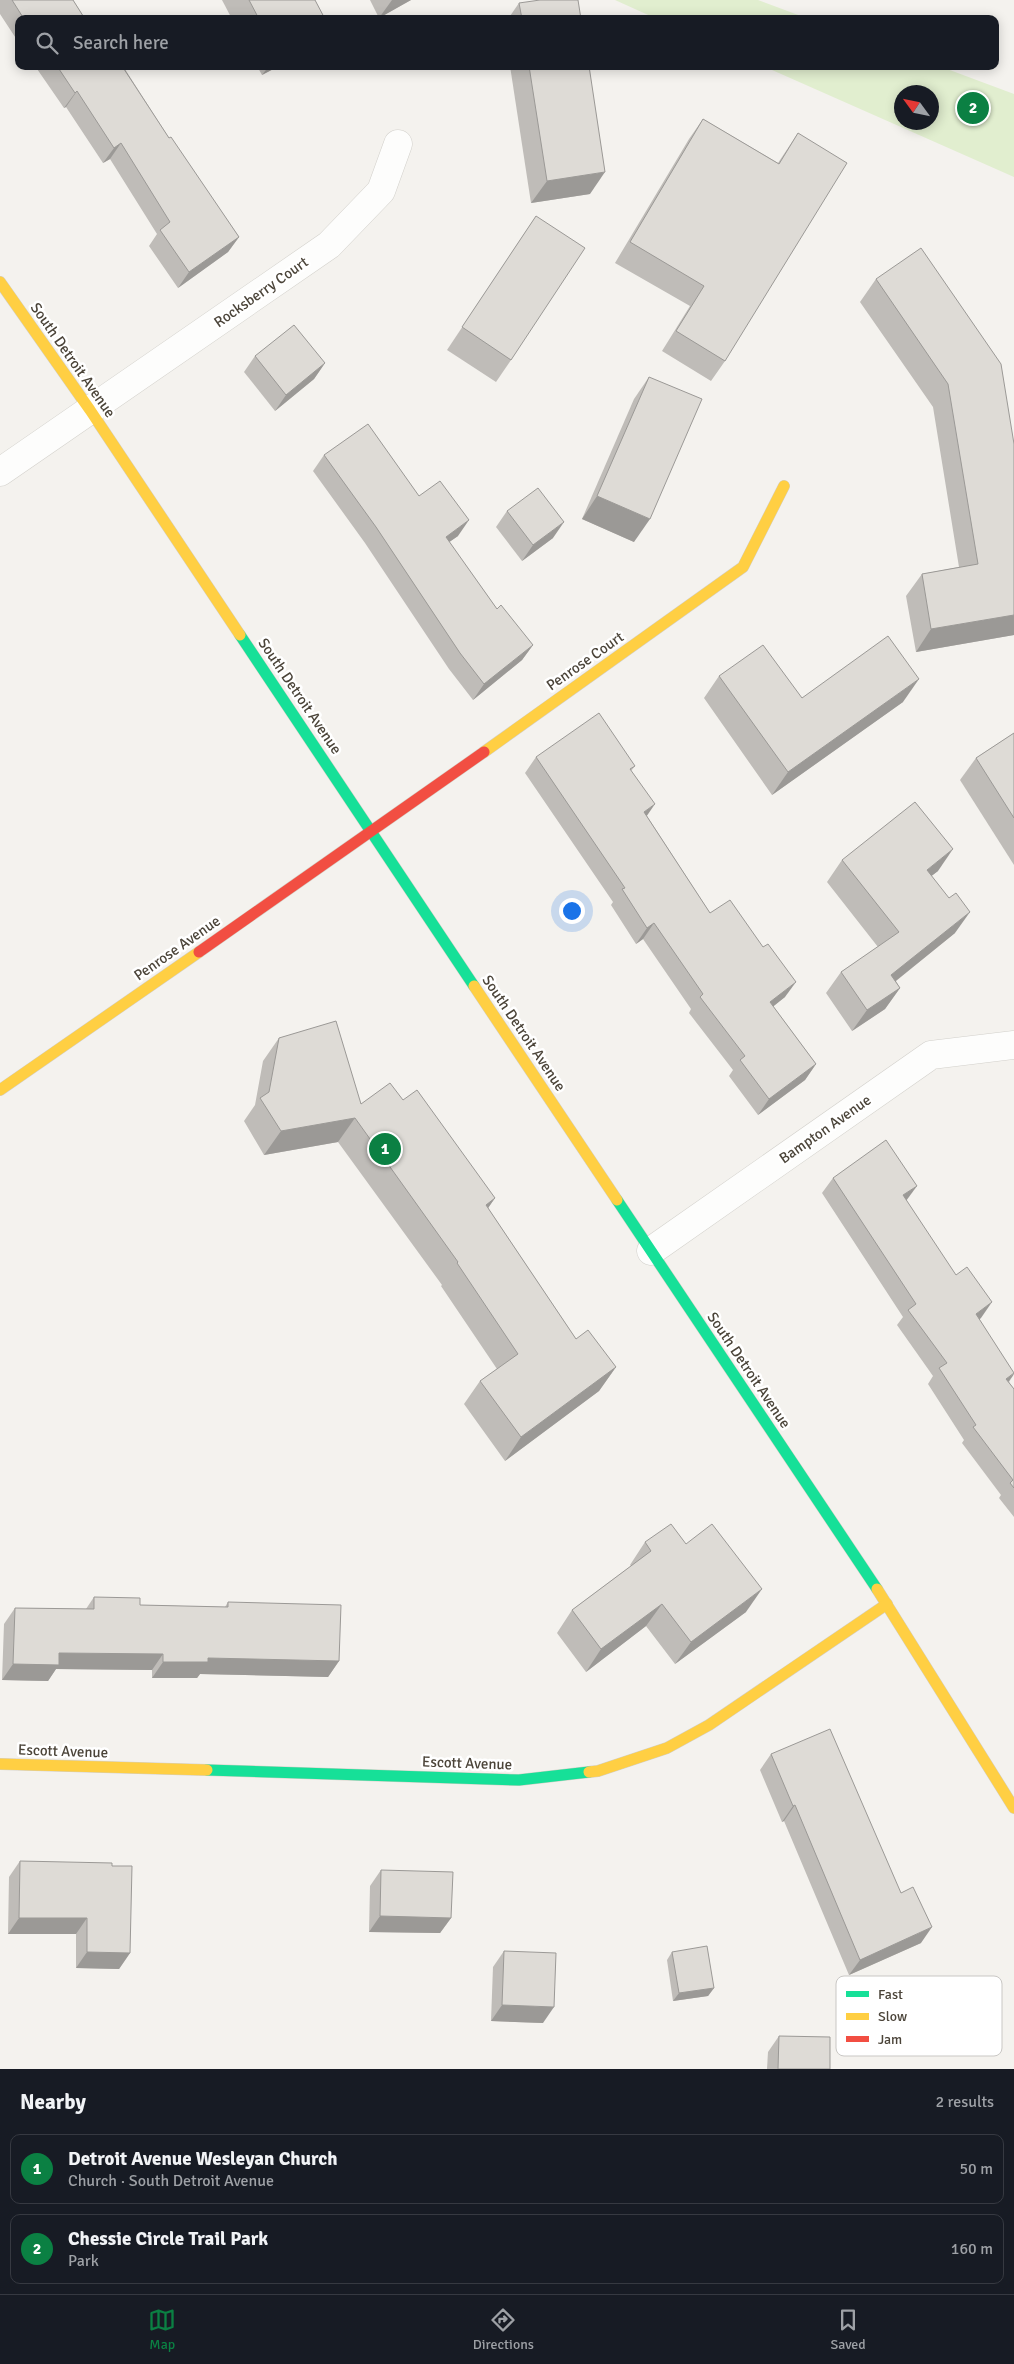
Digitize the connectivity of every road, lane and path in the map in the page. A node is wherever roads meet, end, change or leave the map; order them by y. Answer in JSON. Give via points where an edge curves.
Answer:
{"nodes":[{"id":1,"x":398,"y":144,"type":"dead end"},
{"id":2,"x":0,"y":282,"type":"edge"},
{"id":3,"x":90,"y":410,"type":"junction"},
{"id":4,"x":0,"y":472,"type":"edge"},
{"id":5,"x":784,"y":486,"type":"dead end"},
{"id":6,"x":372,"y":832,"type":"junction"},
{"id":7,"x":1014,"y":1045,"type":"edge"},
{"id":8,"x":0,"y":1090,"type":"edge"},
{"id":9,"x":651,"y":1251,"type":"junction"},
{"id":10,"x":887,"y":1604,"type":"junction"},
{"id":11,"x":0,"y":1764,"type":"edge"},
{"id":12,"x":1014,"y":1808,"type":"edge"}],
"edges":[{"from":1,"to":3,"type":"street","name":"Rocksberry Court","via":[[381,191],[329,246]]},
{"from":2,"to":3,"type":"street","name":"South Detroit Avenue"},
{"from":3,"to":4,"type":"street","name":"Rocksberry Court"},
{"from":3,"to":6,"type":"street","name":"South Detroit Avenue"},
{"from":5,"to":6,"type":"street","name":"Penrose Court","via":[[743,567]]},
{"from":6,"to":8,"type":"street","name":"Penrose Avenue"},
{"from":6,"to":9,"type":"street","name":"South Detroit Avenue"},
{"from":7,"to":9,"type":"street","name":"Bampton Avenue","via":[[931,1055]]},
{"from":9,"to":10,"type":"street","name":"South Detroit Avenue"},
{"from":10,"to":11,"type":"street","name":"Escott Avenue","via":[[708,1725],[667,1748],[598,1771],[519,1780]]},
{"from":10,"to":12,"type":"street","name":"South Detroit Avenue"}]}
